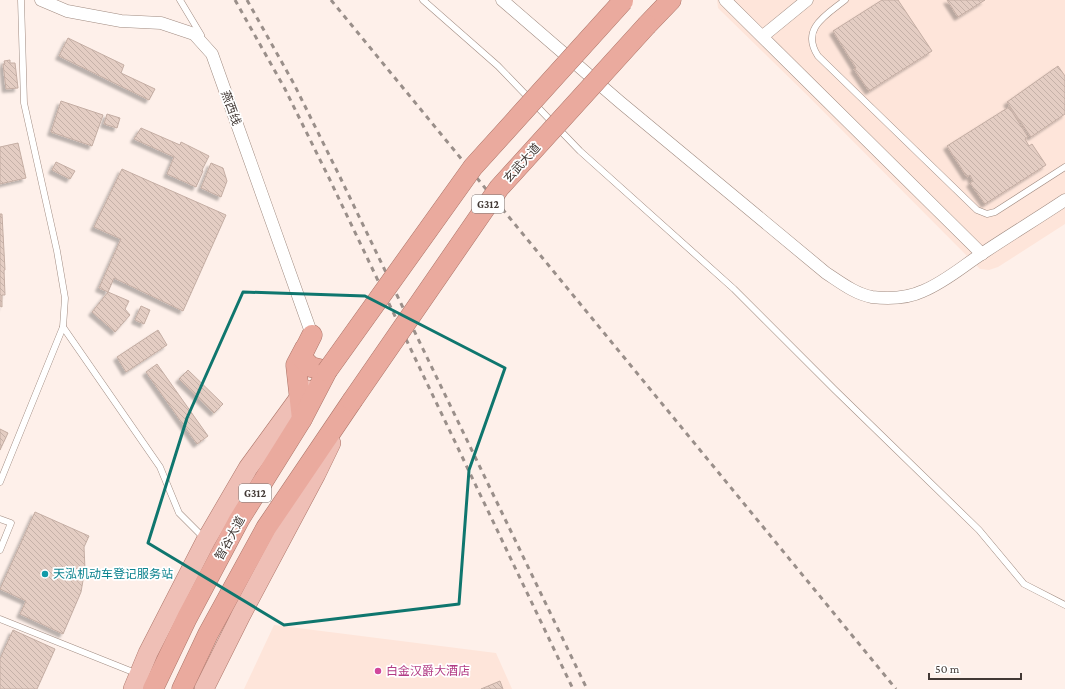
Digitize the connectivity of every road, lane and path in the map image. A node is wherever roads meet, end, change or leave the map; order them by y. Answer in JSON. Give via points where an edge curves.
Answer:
{"nodes":[{"id":1,"x":21,"y":0,"type":"edge"},
{"id":2,"x":41,"y":0,"type":"edge"},
{"id":3,"x":180,"y":0,"type":"edge"},
{"id":4,"x":423,"y":0,"type":"edge"},
{"id":5,"x":502,"y":0,"type":"edge"},
{"id":6,"x":671,"y":0,"type":"edge"},
{"id":7,"x":725,"y":0,"type":"edge"},
{"id":8,"x":807,"y":0,"type":"edge"},
{"id":9,"x":845,"y":0,"type":"edge"},
{"id":10,"x":623,"y":1,"type":"edge"},
{"id":11,"x":763,"y":36,"type":"junction"},
{"id":12,"x":212,"y":54,"type":"junction"},
{"id":13,"x":1065,"y":167,"type":"edge"},
{"id":14,"x":1065,"y":200,"type":"edge"},
{"id":15,"x":982,"y":254,"type":"junction"},
{"id":16,"x":63,"y":327,"type":"junction"},
{"id":17,"x":312,"y":336,"type":"junction"},
{"id":18,"x":327,"y":371,"type":"junction"},
{"id":19,"x":299,"y":398,"type":"junction"},
{"id":20,"x":352,"y":401,"type":"junction"},
{"id":21,"x":302,"y":419,"type":"junction"},
{"id":22,"x":0,"y":482,"type":"edge"},
{"id":23,"x":0,"y":519,"type":"edge"},
{"id":24,"x":206,"y":540,"type":"junction"},
{"id":25,"x":0,"y":550,"type":"edge"},
{"id":26,"x":1065,"y":605,"type":"edge"},
{"id":27,"x":0,"y":619,"type":"edge"},
{"id":28,"x":136,"y":682,"type":"edge"},
{"id":29,"x":152,"y":689,"type":"edge"},
{"id":30,"x":182,"y":689,"type":"edge"},
{"id":31,"x":204,"y":689,"type":"edge"}],
"edges":[{"from":1,"to":16,"type":"lane","via":[[24,103],[57,250],[65,298]]},
{"from":2,"to":12,"type":"street","name":"燕西线","via":[[67,11],[121,21],[161,23],[181,29],[194,34]]},
{"from":3,"to":12,"type":"lane"},
{"from":4,"to":26,"type":"lane","via":[[498,66],[580,151],[734,288],[979,530],[1024,584]]},
{"from":5,"to":15,"type":"street","via":[[826,273],[854,291],[871,297],[890,298],[922,292],[940,284]]},
{"from":6,"to":20,"type":"highway","name":"玄武大道","number":"G312","bridge":true,"via":[[500,188]]},
{"from":7,"to":11,"type":"street"},
{"from":8,"to":11,"type":"street"},
{"from":9,"to":13,"type":"lane","via":[[822,18],[815,27],[812,38],[818,56],[977,210],[987,214],[995,212]]},
{"from":10,"to":18,"type":"highway","number":"G312","bridge":true,"via":[[473,167]]},
{"from":11,"to":15,"type":"street"},
{"from":12,"to":17,"type":"street","name":"燕西线"},
{"from":14,"to":15,"type":"street"},
{"from":16,"to":22,"type":"lane"},
{"from":16,"to":24,"type":"lane","via":[[160,467],[179,513]]},
{"from":17,"to":18,"type":"highway","via":[[300,357],[311,368]]},
{"from":17,"to":19,"type":"highway","via":[[296,365]]},
{"from":18,"to":19,"type":"main road"},
{"from":18,"to":21,"type":"highway","name":"智谷大道","number":"G312"},
{"from":19,"to":21,"type":"highway"},
{"from":19,"to":24,"type":"main road","via":[[248,468]]},
{"from":20,"to":30,"type":"highway","number":"G312","via":[[266,528],[208,634]]},
{"from":20,"to":31,"type":"main road"},
{"from":21,"to":29,"type":"highway","name":"智谷大道","number":"G312","via":[[239,520]]},
{"from":23,"to":25,"type":"lane","via":[[11,523]]},
{"from":24,"to":28,"type":"main road"},
{"from":27,"to":28,"type":"lane"}]}
